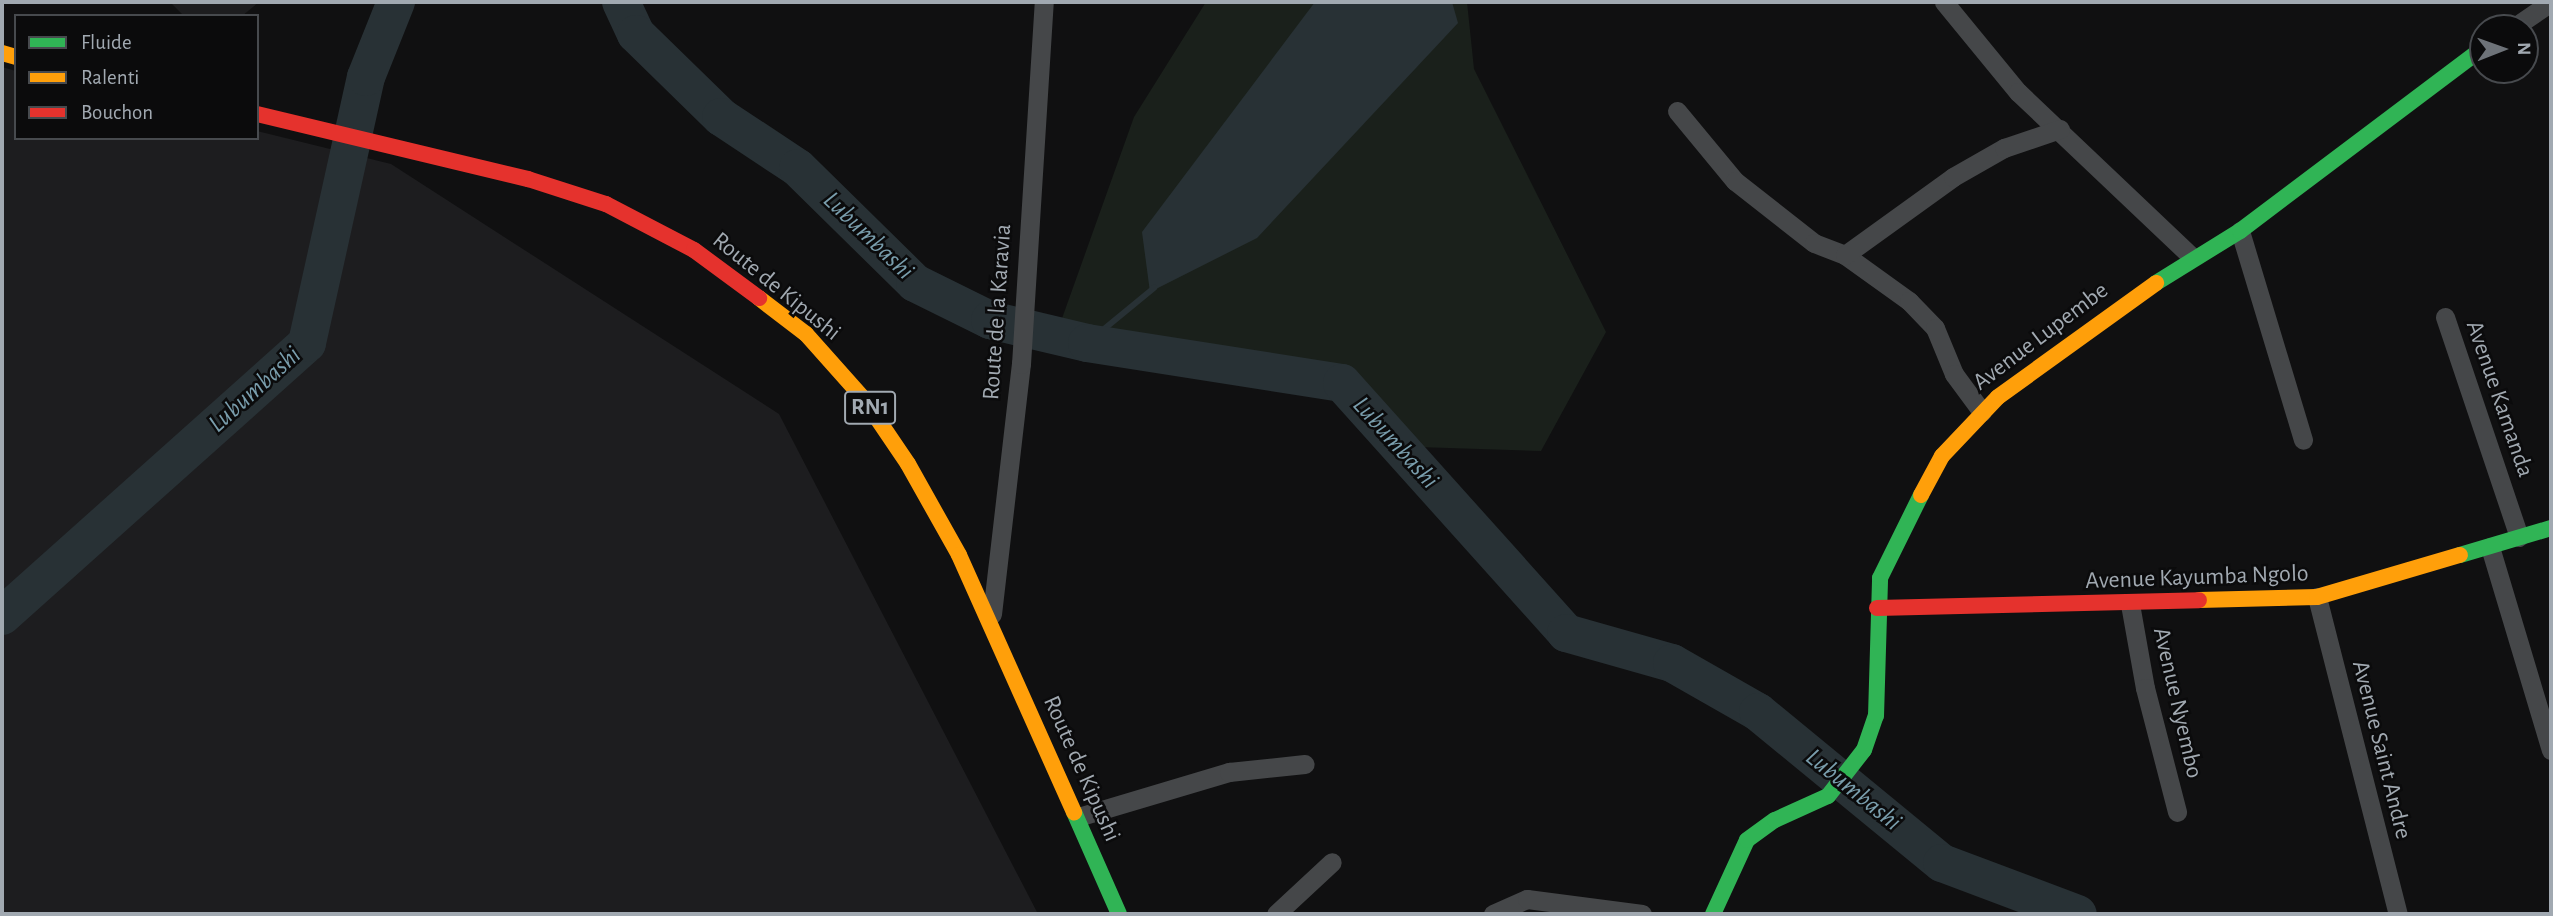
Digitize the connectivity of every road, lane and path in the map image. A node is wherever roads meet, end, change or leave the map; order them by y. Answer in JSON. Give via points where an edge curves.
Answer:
{"nodes":[{"id":1,"x":1044,"y":2,"type":"edge"},
{"id":2,"x":1944,"y":2,"type":"edge"},
{"id":3,"x":2551,"y":2,"type":"edge"},
{"id":4,"x":2533,"y":14,"type":"edge"},
{"id":5,"x":2469,"y":59,"type":"edge"},
{"id":6,"x":1677,"y":111,"type":"dead end"},
{"id":7,"x":259,"y":114,"type":"edge"},
{"id":8,"x":2060,"y":129,"type":"junction"},
{"id":9,"x":2240,"y":231,"type":"junction"},
{"id":10,"x":1845,"y":255,"type":"junction"},
{"id":11,"x":2192,"y":257,"type":"junction"},
{"id":12,"x":2445,"y":317,"type":"dead end"},
{"id":13,"x":1982,"y":412,"type":"junction"},
{"id":14,"x":2303,"y":440,"type":"dead end"},
{"id":15,"x":2551,"y":528,"type":"edge"},
{"id":16,"x":2519,"y":537,"type":"junction"},
{"id":17,"x":2490,"y":547,"type":"junction"},
{"id":18,"x":2316,"y":597,"type":"junction"},
{"id":19,"x":2130,"y":604,"type":"junction"},
{"id":20,"x":1877,"y":608,"type":"junction"},
{"id":21,"x":991,"y":625,"type":"junction"},
{"id":22,"x":2551,"y":750,"type":"edge"},
{"id":23,"x":1305,"y":764,"type":"dead end"},
{"id":24,"x":2177,"y":812,"type":"dead end"},
{"id":25,"x":1078,"y":817,"type":"junction"},
{"id":26,"x":1332,"y":862,"type":"dead end"},
{"id":27,"x":1119,"y":914,"type":"edge"},
{"id":28,"x":1276,"y":914,"type":"edge"},
{"id":29,"x":1493,"y":914,"type":"edge"},
{"id":30,"x":1642,"y":914,"type":"edge"},
{"id":31,"x":1713,"y":914,"type":"edge"},
{"id":32,"x":2398,"y":914,"type":"edge"}],
"edges":[{"from":1,"to":21,"type":"street","name":"Route de la Karavia","via":[[1021,364]]},
{"from":2,"to":8,"type":"street","via":[[2018,92]]},
{"from":3,"to":4,"type":"street"},
{"from":5,"to":9,"type":"main road","name":"Avenue Lupembe"},
{"from":6,"to":10,"type":"street","via":[[1735,181],[1814,243]]},
{"from":7,"to":21,"type":"main road","name":"Route de Kipushi","number":"RN1","via":[[527,179],[606,204],[694,250],[806,334],[864,399],[926,496]]},
{"from":8,"to":10,"type":"street","via":[[2004,148],[1953,177]]},
{"from":8,"to":11,"type":"street"},
{"from":9,"to":11,"type":"main road","name":"Avenue Lupembe"},
{"from":9,"to":14,"type":"street"},
{"from":10,"to":13,"type":"street","via":[[1891,285],[1935,328],[1954,374]]},
{"from":11,"to":13,"type":"main road","name":"Avenue Lupembe"},
{"from":12,"to":16,"type":"street","name":"Avenue Kamanda"},
{"from":13,"to":20,"type":"main road","name":"Avenue Lupembe","via":[[1942,456],[1923,486],[1880,578]]},
{"from":15,"to":16,"type":"main road","name":"Avenue Kayumba Ngolo"},
{"from":16,"to":17,"type":"main road","name":"Avenue Kayumba Ngolo"},
{"from":17,"to":18,"type":"main road","name":"Avenue Kayumba Ngolo"},
{"from":17,"to":22,"type":"street"},
{"from":18,"to":19,"type":"main road","name":"Avenue Kayumba Ngolo"},
{"from":18,"to":32,"type":"street","name":"Avenue Saint Andre"},
{"from":19,"to":20,"type":"main road","name":"Avenue Kayumba Ngolo"},
{"from":19,"to":24,"type":"street","name":"Avenue Nyembo","via":[[2145,688]]},
{"from":20,"to":31,"type":"main road","name":"Avenue Lupembe","via":[[1876,716],[1857,760],[1828,796],[1775,820],[1747,840]]},
{"from":21,"to":25,"type":"main road","name":"Route de Kipushi","number":"RN1"},
{"from":23,"to":25,"type":"street","via":[[1229,772]]},
{"from":25,"to":27,"type":"main road","name":"Route de Kipushi","number":"RN1"},
{"from":26,"to":28,"type":"street"},
{"from":29,"to":30,"type":"street","via":[[1527,899]]}]}
